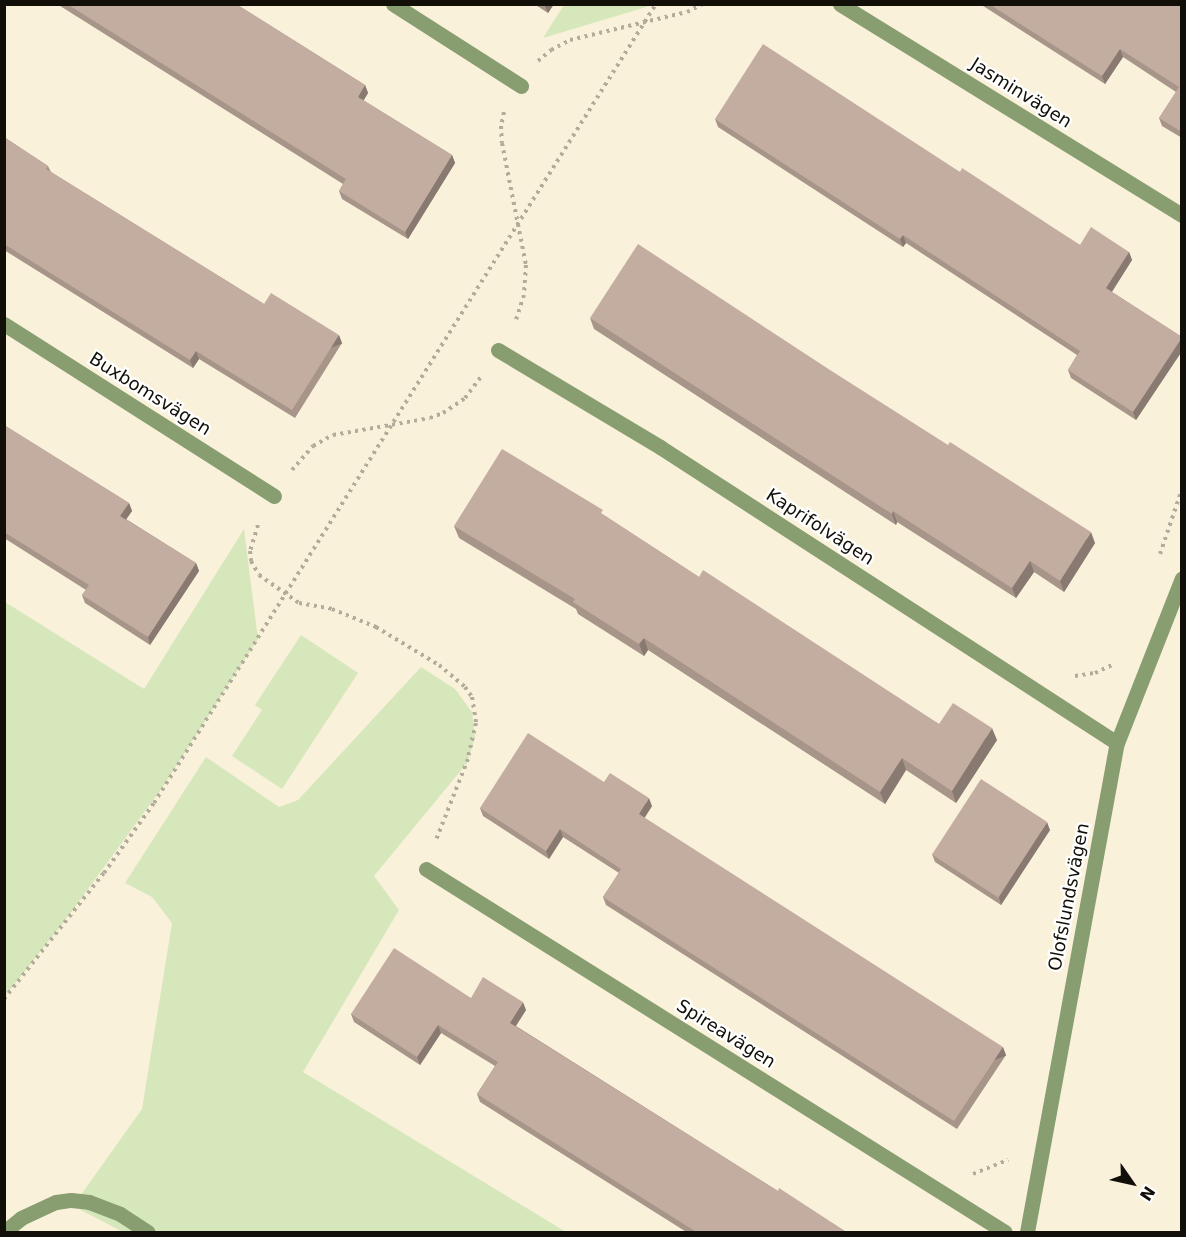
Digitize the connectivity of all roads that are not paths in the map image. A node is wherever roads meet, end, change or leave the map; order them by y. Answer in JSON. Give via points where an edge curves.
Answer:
{"nodes":[{"id":1,"x":393,"y":4,"type":"edge"},
{"id":2,"x":840,"y":4,"type":"edge"},
{"id":3,"x":521,"y":86,"type":"road end"},
{"id":4,"x":1182,"y":215,"type":"edge"},
{"id":5,"x":4,"y":324,"type":"edge"},
{"id":6,"x":498,"y":350,"type":"road end"},
{"id":7,"x":274,"y":496,"type":"road end"},
{"id":8,"x":1182,"y":578,"type":"edge"},
{"id":9,"x":1117,"y":743,"type":"junction"},
{"id":10,"x":426,"y":869,"type":"road end"},
{"id":11,"x":4,"y":1232,"type":"edge"},
{"id":12,"x":148,"y":1233,"type":"edge"},
{"id":13,"x":1005,"y":1233,"type":"edge"},
{"id":14,"x":1027,"y":1233,"type":"edge"}],
"edges":[{"from":1,"to":3,"type":"street"},
{"from":2,"to":4,"type":"street","name":"Jasminvägen"},
{"from":5,"to":7,"type":"street","name":"Buxbomsvägen"},
{"from":6,"to":9,"type":"street","name":"Kaprifolvägen","via":[[660,447]]},
{"from":8,"to":9,"type":"street","name":"Olofslundsvägen"},
{"from":9,"to":14,"type":"street","name":"Olofslundsvägen"},
{"from":10,"to":13,"type":"street","name":"Spireavägen"},
{"from":11,"to":12,"type":"street","via":[[21,1218],[56,1202],[71,1200],[89,1202],[120,1214]]}]}
